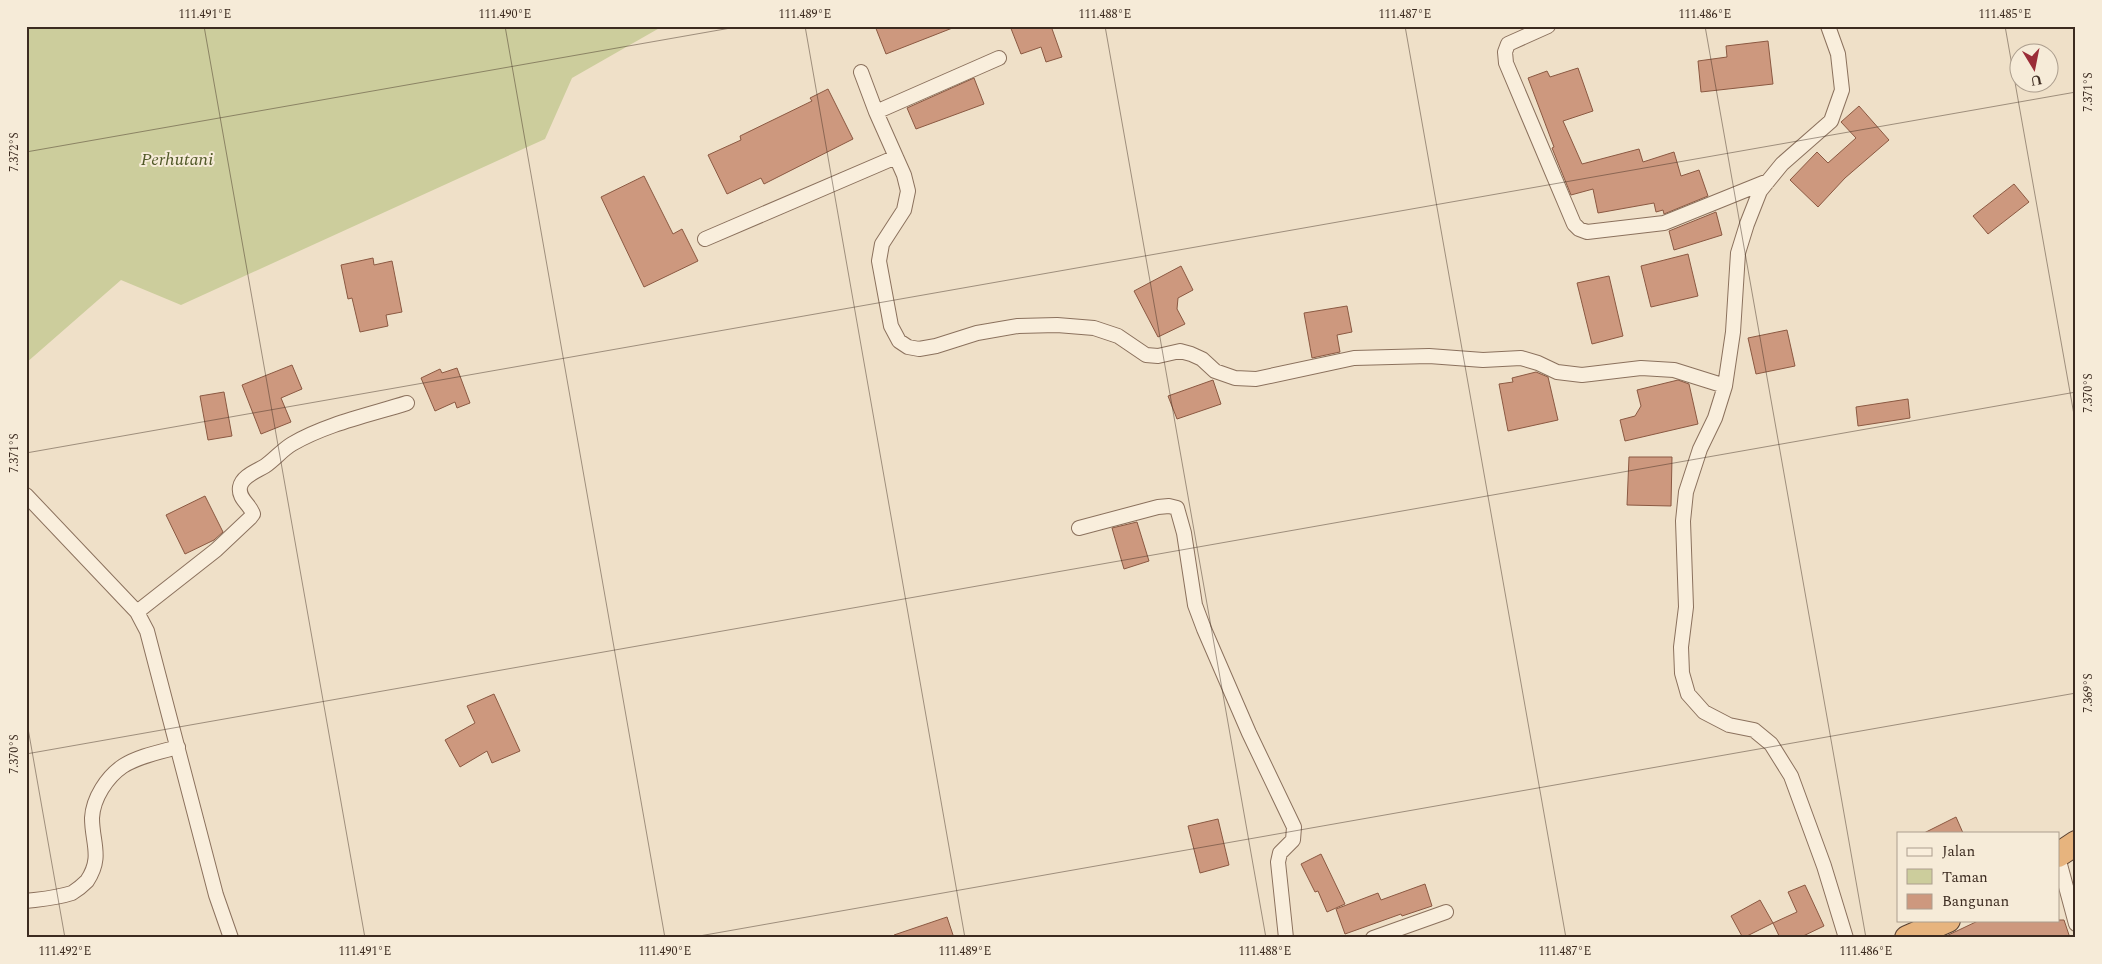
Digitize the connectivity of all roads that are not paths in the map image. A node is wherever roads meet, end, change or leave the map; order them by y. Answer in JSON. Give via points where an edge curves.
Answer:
{"nodes":[{"id":1,"x":1548,"y":26,"type":"edge"},
{"id":2,"x":1828,"y":26,"type":"edge"},
{"id":3,"x":999,"y":58,"type":"dead end"},
{"id":4,"x":861,"y":72,"type":"dead end"},
{"id":5,"x":876,"y":112,"type":"junction"},
{"id":6,"x":896,"y":157,"type":"junction"},
{"id":7,"x":1769,"y":180,"type":"junction"},
{"id":8,"x":704,"y":239,"type":"dead end"},
{"id":9,"x":1725,"y":386,"type":"junction"},
{"id":10,"x":407,"y":403,"type":"dead end"},
{"id":11,"x":26,"y":495,"type":"edge"},
{"id":12,"x":1079,"y":528,"type":"dead end"},
{"id":13,"x":137,"y":612,"type":"junction"},
{"id":14,"x":178,"y":747,"type":"junction"},
{"id":15,"x":2076,"y":843,"type":"edge"},
{"id":16,"x":2060,"y":855,"type":"edge"},
{"id":17,"x":2060,"y":864,"type":"edge"},
{"id":18,"x":26,"y":901,"type":"edge"},
{"id":19,"x":1446,"y":912,"type":"dead end"},
{"id":20,"x":1943,"y":922,"type":"edge"},
{"id":21,"x":2076,"y":924,"type":"edge"},
{"id":22,"x":231,"y":938,"type":"edge"},
{"id":23,"x":1286,"y":938,"type":"edge"},
{"id":24,"x":1373,"y":938,"type":"edge"},
{"id":25,"x":1846,"y":938,"type":"edge"},
{"id":26,"x":1907,"y":938,"type":"edge"}],
"edges":[{"from":1,"to":7,"type":"street","via":[[1508,44],[1506,63],[1579,230],[1587,232],[1664,223]]},
{"from":2,"to":7,"type":"street","via":[[1838,54],[1842,90],[1831,121],[1782,164]]},
{"from":3,"to":5,"type":"street"},
{"from":4,"to":5,"type":"street"},
{"from":5,"to":6,"type":"street"},
{"from":6,"to":8,"type":"street"},
{"from":6,"to":9,"type":"street","via":[[908,192],[904,210],[882,244],[878,261],[891,326],[899,341],[908,348],[936,346],[977,333],[1018,326],[1057,325],[1094,328],[1118,336],[1146,355],[1180,351],[1191,354],[1215,371],[1235,378],[1256,379],[1354,358],[1430,356],[1482,360],[1520,358],[1557,372],[1582,375],[1640,368],[1674,370]]},
{"from":7,"to":9,"type":"street","via":[[1760,191],[1746,224],[1738,254],[1733,332]]},
{"from":9,"to":25,"type":"street","via":[[1686,492],[1683,521],[1686,607],[1681,647],[1682,673],[1688,694],[1704,712],[1729,725],[1754,730],[1771,744],[1791,776]]},
{"from":10,"to":13,"type":"street","via":[[315,433],[291,444],[250,474],[240,486],[240,494],[252,509],[250,518],[216,550]]},
{"from":11,"to":13,"type":"street"},
{"from":12,"to":23,"type":"street","via":[[1158,508],[1178,508],[1196,605],[1204,629],[1294,827],[1293,840],[1280,853],[1278,862]]},
{"from":13,"to":14,"type":"street","via":[[150,639]]},
{"from":14,"to":18,"type":"street","via":[[124,766],[101,790],[92,818],[96,860],[84,884],[74,892]]},
{"from":14,"to":22,"type":"street","via":[[216,895]]},
{"from":15,"to":16,"type":"highway"},
{"from":17,"to":21,"type":"street"},
{"from":19,"to":24,"type":"street"},
{"from":20,"to":26,"type":"highway"}]}
